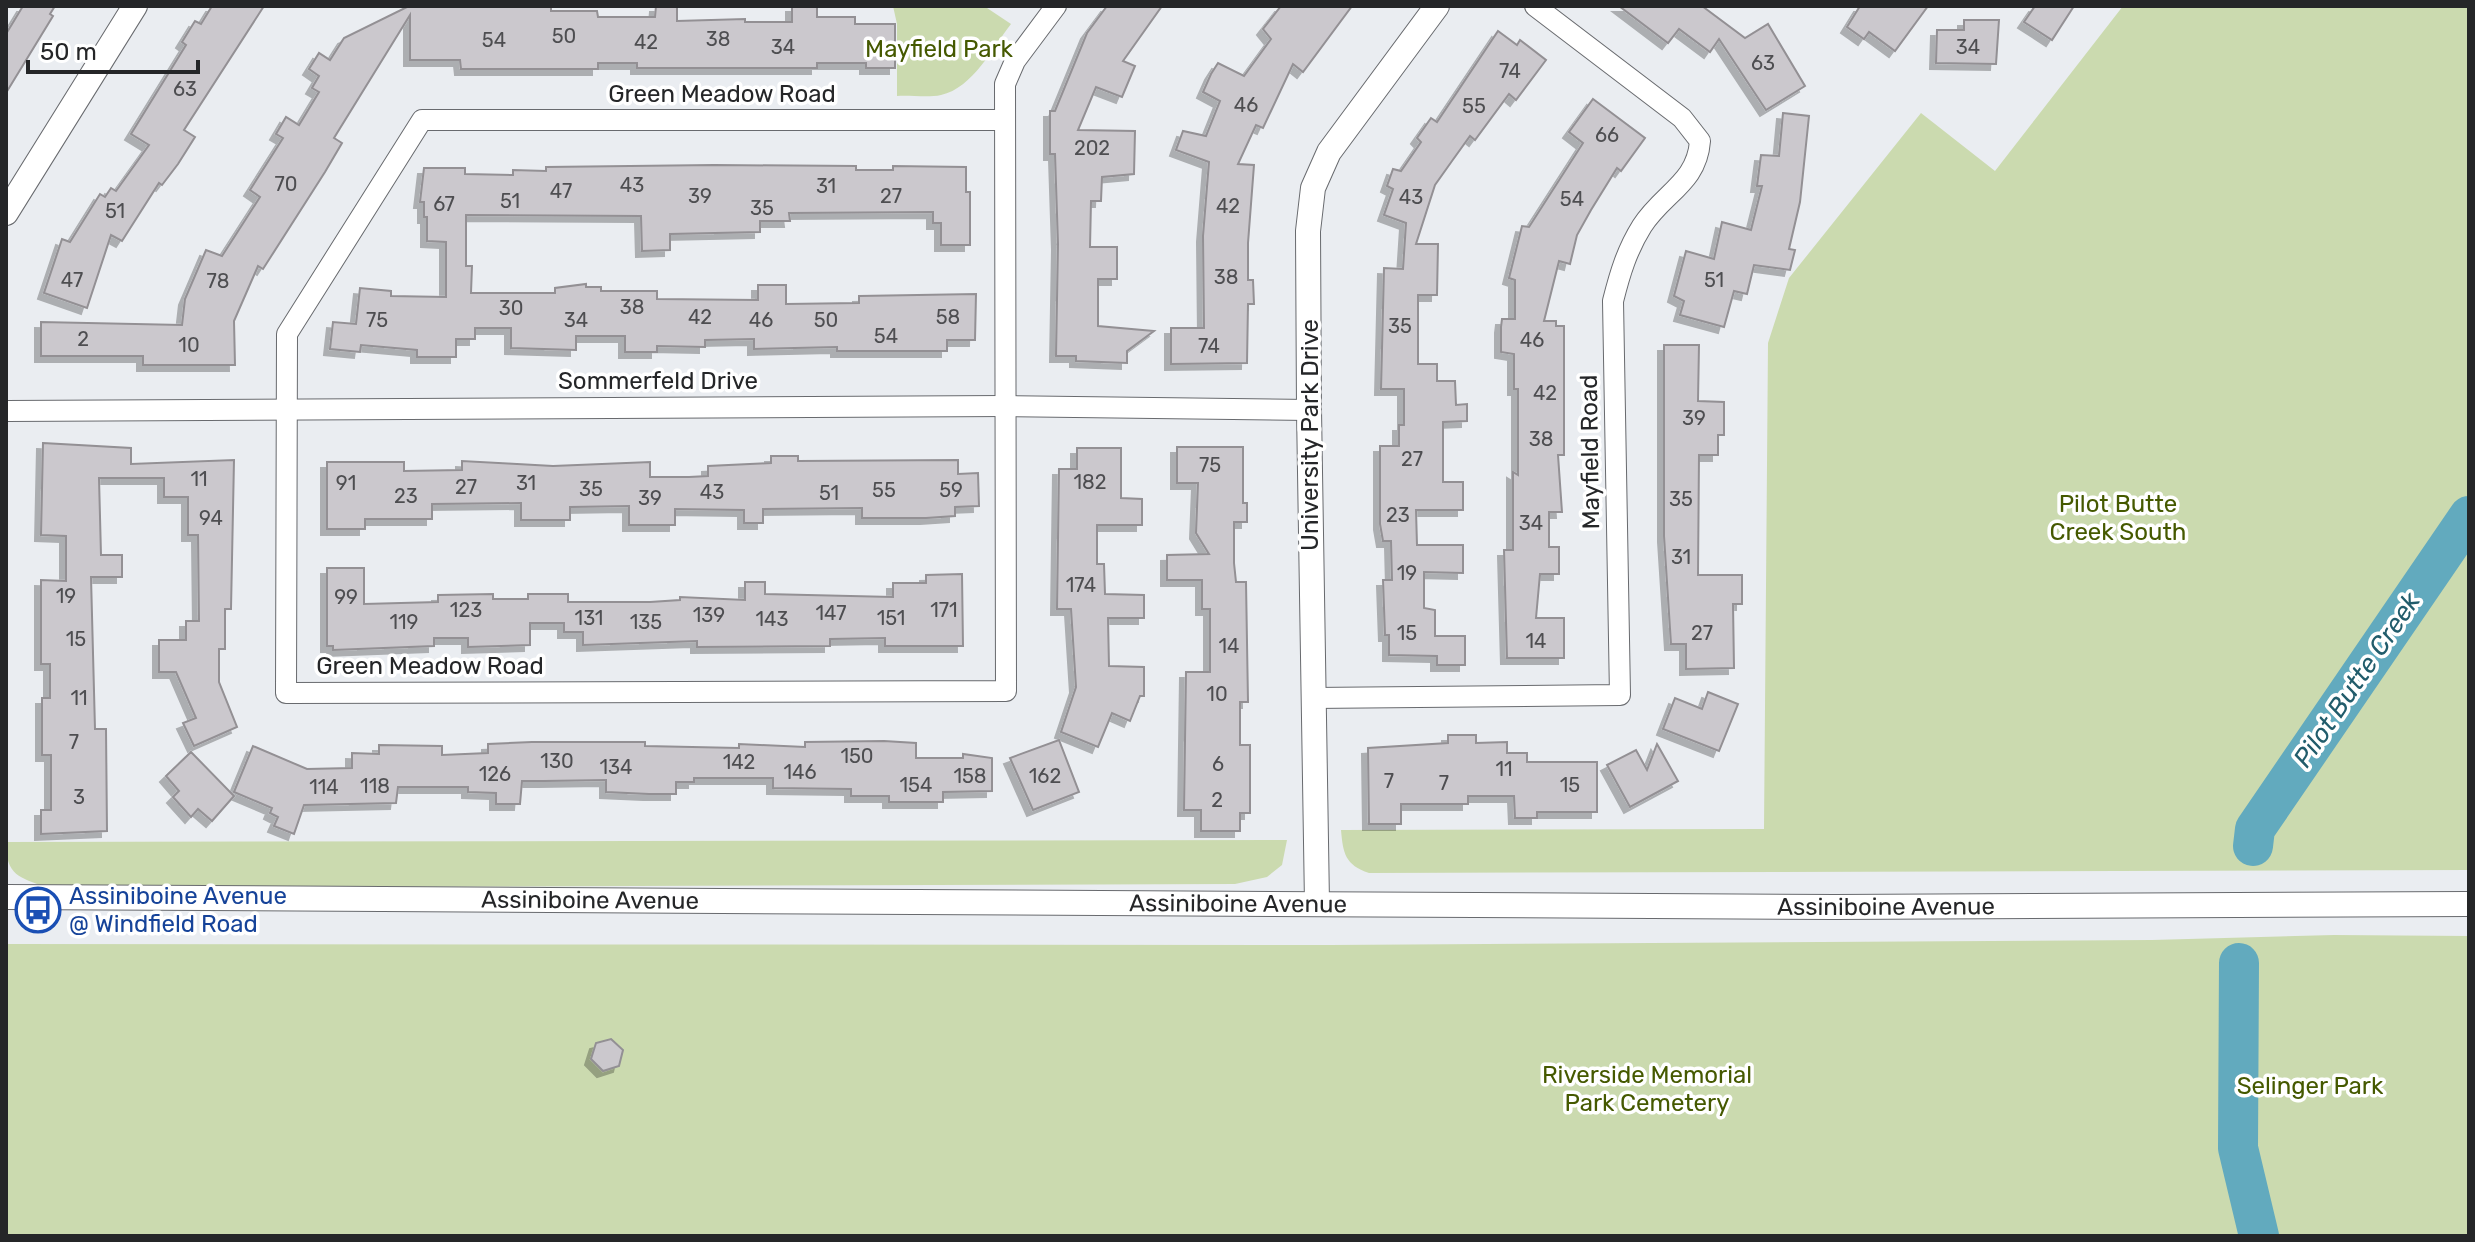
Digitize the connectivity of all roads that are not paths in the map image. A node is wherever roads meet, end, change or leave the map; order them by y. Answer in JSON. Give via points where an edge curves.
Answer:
{"nodes":[{"id":1,"x":135,"y":6,"type":"edge"},
{"id":2,"x":1056,"y":6,"type":"edge"},
{"id":3,"x":1437,"y":6,"type":"edge"},
{"id":4,"x":1535,"y":6,"type":"edge"},
{"id":5,"x":1005,"y":120,"type":"junction"},
{"id":6,"x":6,"y":213,"type":"edge"},
{"id":7,"x":1005,"y":406,"type":"junction"},
{"id":8,"x":286,"y":409,"type":"junction"},
{"id":9,"x":1309,"y":410,"type":"junction"},
{"id":10,"x":6,"y":411,"type":"edge"},
{"id":11,"x":1312,"y":698,"type":"junction"},
{"id":12,"x":6,"y":897,"type":"edge"},
{"id":13,"x":1317,"y":903,"type":"junction"},
{"id":14,"x":2469,"y":904,"type":"edge"}],
"edges":[{"from":1,"to":6,"type":"street"},
{"from":2,"to":5,"type":"street","name":"Green Meadow Road","via":[[1015,61],[1005,84]]},
{"from":3,"to":9,"type":"street","name":"University Park Drive","via":[[1329,152],[1313,188],[1308,231]]},
{"from":4,"to":11,"type":"street","name":"Mayfield Road","via":[[1682,118],[1700,141],[1698,164],[1643,224],[1623,261],[1613,301],[1620,695]]},
{"from":5,"to":7,"type":"street","name":"Green Meadow Road"},
{"from":5,"to":8,"type":"street","name":"Green Meadow Road","via":[[422,120],[287,334]]},
{"from":7,"to":8,"type":"street","name":"Sommerfeld Drive"},
{"from":7,"to":8,"type":"street","name":"Green Meadow Road","via":[[1006,691],[286,693]]},
{"from":7,"to":9,"type":"street","name":"Sommerfeld Drive"},
{"from":8,"to":10,"type":"street","name":"Sommerfeld Drive"},
{"from":9,"to":11,"type":"street","name":"University Park Drive"},
{"from":11,"to":13,"type":"street","name":"University Park Drive"},
{"from":12,"to":13,"type":"street","name":"Assiniboine Avenue"},
{"from":13,"to":14,"type":"street","name":"Assiniboine Avenue"}]}
